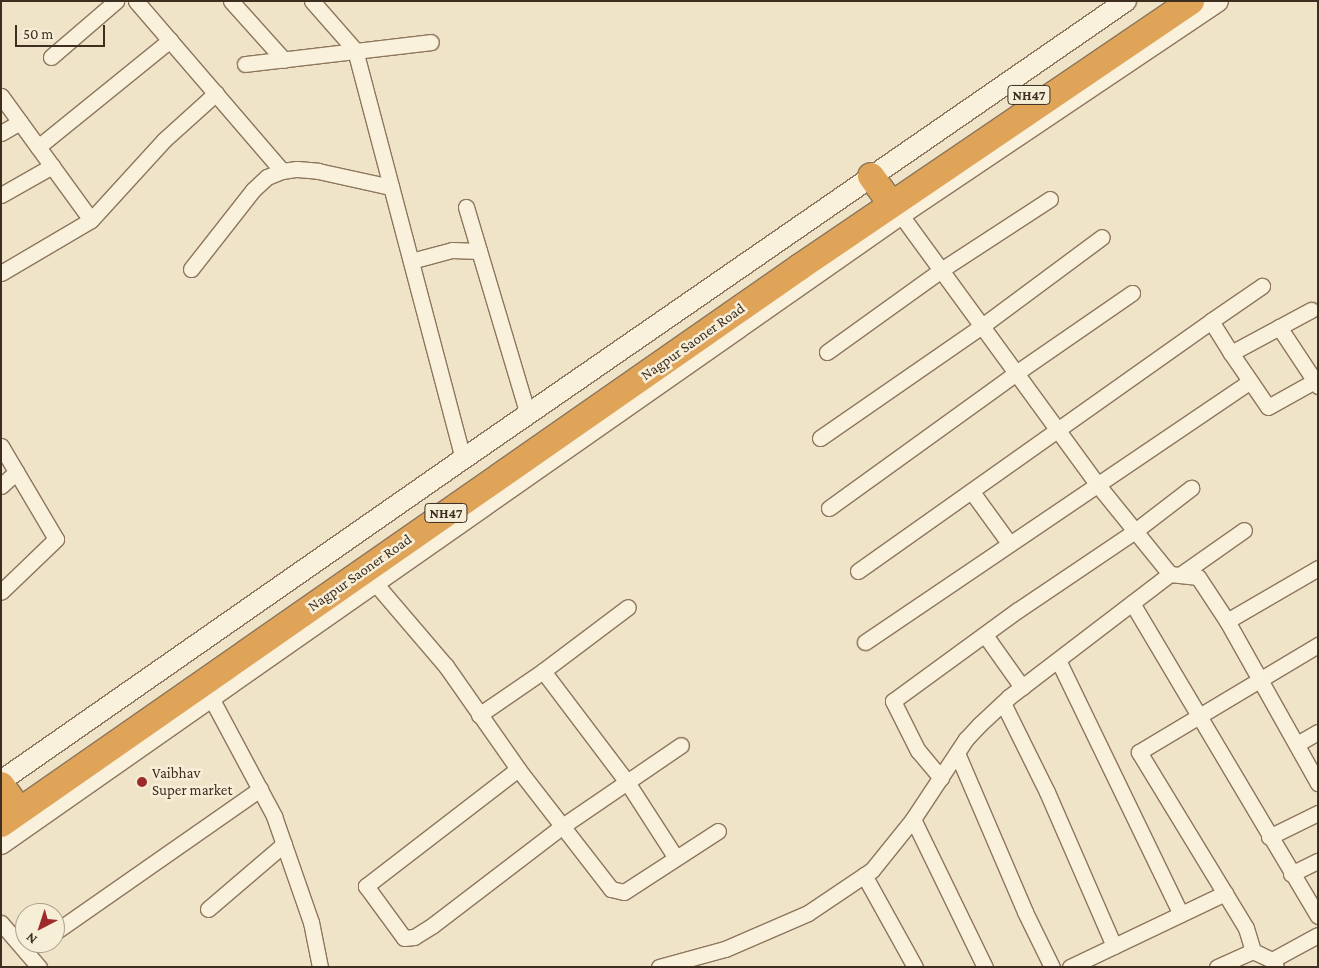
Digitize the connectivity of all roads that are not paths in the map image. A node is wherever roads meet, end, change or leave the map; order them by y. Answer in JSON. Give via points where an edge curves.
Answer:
{"nodes":[{"id":1,"x":116,"y":1,"type":"edge"},
{"id":2,"x":136,"y":1,"type":"edge"},
{"id":3,"x":231,"y":1,"type":"edge"},
{"id":4,"x":312,"y":1,"type":"edge"},
{"id":5,"x":1126,"y":1,"type":"edge"},
{"id":6,"x":1165,"y":1,"type":"edge"},
{"id":7,"x":1191,"y":1,"type":"edge"},
{"id":8,"x":1218,"y":1,"type":"edge"},
{"id":9,"x":170,"y":40,"type":"junction"},
{"id":10,"x":431,"y":42,"type":"dead end"},
{"id":11,"x":355,"y":50,"type":"junction"},
{"id":12,"x":51,"y":57,"type":"dead end"},
{"id":13,"x":284,"y":60,"type":"junction"},
{"id":14,"x":245,"y":64,"type":"dead end"},
{"id":15,"x":216,"y":93,"type":"junction"},
{"id":16,"x":1,"y":96,"type":"edge"},
{"id":17,"x":20,"y":122,"type":"junction"},
{"id":18,"x":1,"y":133,"type":"edge"},
{"id":19,"x":38,"y":147,"type":"junction"},
{"id":20,"x":52,"y":166,"type":"junction"},
{"id":21,"x":282,"y":171,"type":"junction"},
{"id":22,"x":391,"y":187,"type":"junction"},
{"id":23,"x":895,"y":193,"type":"junction"},
{"id":24,"x":1,"y":195,"type":"edge"},
{"id":25,"x":1050,"y":198,"type":"dead end"},
{"id":26,"x":466,"y":208,"type":"dead end"},
{"id":27,"x":91,"y":220,"type":"junction"},
{"id":28,"x":1102,"y":237,"type":"dead end"},
{"id":29,"x":479,"y":251,"type":"junction"},
{"id":30,"x":411,"y":262,"type":"junction"},
{"id":31,"x":191,"y":269,"type":"dead end"},
{"id":32,"x":941,"y":270,"type":"junction"},
{"id":33,"x":1,"y":274,"type":"edge"},
{"id":34,"x":1262,"y":286,"type":"dead end"},
{"id":35,"x":1132,"y":293,"type":"dead end"},
{"id":36,"x":1311,"y":310,"type":"dead end"},
{"id":37,"x":1211,"y":321,"type":"junction"},
{"id":38,"x":982,"y":326,"type":"junction"},
{"id":39,"x":1279,"y":327,"type":"junction"},
{"id":40,"x":827,"y":352,"type":"dead end"},
{"id":41,"x":1231,"y":353,"type":"junction"},
{"id":42,"x":1016,"y":373,"type":"junction"},
{"id":43,"x":1250,"y":382,"type":"junction"},
{"id":44,"x":1317,"y":382,"type":"edge"},
{"id":45,"x":528,"y":415,"type":"junction"},
{"id":46,"x":1059,"y":431,"type":"junction"},
{"id":47,"x":820,"y":438,"type":"dead end"},
{"id":48,"x":1,"y":446,"type":"edge"},
{"id":49,"x":463,"y":459,"type":"junction"},
{"id":50,"x":16,"y":472,"type":"junction"},
{"id":51,"x":1097,"y":484,"type":"junction"},
{"id":52,"x":1,"y":486,"type":"edge"},
{"id":53,"x":1191,"y":488,"type":"dead end"},
{"id":54,"x":972,"y":492,"type":"junction"},
{"id":55,"x":828,"y":508,"type":"dead end"},
{"id":56,"x":1244,"y":530,"type":"dead end"},
{"id":57,"x":1135,"y":531,"type":"junction"},
{"id":58,"x":1010,"y":543,"type":"junction"},
{"id":59,"x":1318,"y":568,"type":"edge"},
{"id":60,"x":858,"y":571,"type":"dead end"},
{"id":61,"x":1175,"y":575,"type":"junction"},
{"id":62,"x":375,"y":583,"type":"junction"},
{"id":63,"x":1,"y":592,"type":"edge"},
{"id":64,"x":1132,"y":603,"type":"junction"},
{"id":65,"x":628,"y":607,"type":"dead end"},
{"id":66,"x":1227,"y":621,"type":"junction"},
{"id":67,"x":985,"y":635,"type":"junction"},
{"id":68,"x":866,"y":642,"type":"dead end"},
{"id":69,"x":1318,"y":646,"type":"edge"},
{"id":70,"x":1058,"y":660,"type":"junction"},
{"id":71,"x":543,"y":671,"type":"junction"},
{"id":72,"x":1260,"y":680,"type":"junction"},
{"id":73,"x":1022,"y":687,"type":"junction"},
{"id":74,"x":210,"y":696,"type":"junction"},
{"id":75,"x":1003,"y":702,"type":"junction"},
{"id":76,"x":479,"y":716,"type":"junction"},
{"id":77,"x":1199,"y":716,"type":"junction"},
{"id":78,"x":1318,"y":732,"type":"edge"},
{"id":79,"x":1297,"y":744,"type":"junction"},
{"id":80,"x":681,"y":745,"type":"dead end"},
{"id":81,"x":957,"y":753,"type":"junction"},
{"id":82,"x":518,"y":769,"type":"junction"},
{"id":83,"x":941,"y":778,"type":"junction"},
{"id":84,"x":627,"y":782,"type":"junction"},
{"id":85,"x":1318,"y":783,"type":"edge"},
{"id":86,"x":260,"y":789,"type":"junction"},
{"id":87,"x":4,"y":793,"type":"edge"},
{"id":88,"x":1318,"y":813,"type":"edge"},
{"id":89,"x":913,"y":819,"type":"junction"},
{"id":90,"x":1,"y":824,"type":"edge"},
{"id":91,"x":561,"y":827,"type":"junction"},
{"id":92,"x":718,"y":831,"type":"dead end"},
{"id":93,"x":1269,"y":837,"type":"junction"},
{"id":94,"x":1,"y":844,"type":"edge"},
{"id":95,"x":284,"y":844,"type":"junction"},
{"id":96,"x":676,"y":858,"type":"junction"},
{"id":97,"x":1318,"y":861,"type":"edge"},
{"id":98,"x":1291,"y":874,"type":"junction"},
{"id":99,"x":864,"y":875,"type":"junction"},
{"id":100,"x":1225,"y":893,"type":"junction"},
{"id":101,"x":208,"y":909,"type":"dead end"},
{"id":102,"x":1181,"y":914,"type":"junction"},
{"id":103,"x":1318,"y":916,"type":"edge"},
{"id":104,"x":1,"y":922,"type":"edge"},
{"id":105,"x":65,"y":925,"type":"edge"},
{"id":106,"x":1318,"y":935,"type":"edge"},
{"id":107,"x":15,"y":939,"type":"edge"},
{"id":108,"x":1114,"y":946,"type":"junction"},
{"id":109,"x":1253,"y":950,"type":"junction"},
{"id":110,"x":27,"y":953,"type":"edge"},
{"id":111,"x":1274,"y":963,"type":"edge"},
{"id":112,"x":39,"y":967,"type":"edge"},
{"id":113,"x":320,"y":967,"type":"edge"},
{"id":114,"x":660,"y":967,"type":"edge"},
{"id":115,"x":915,"y":967,"type":"edge"},
{"id":116,"x":985,"y":967,"type":"edge"},
{"id":117,"x":1052,"y":967,"type":"edge"},
{"id":118,"x":1070,"y":967,"type":"edge"},
{"id":119,"x":1217,"y":967,"type":"edge"}],
"edges":[{"from":1,"to":12,"type":"street"},
{"from":2,"to":9,"type":"street"},
{"from":3,"to":13,"type":"street"},
{"from":4,"to":11,"type":"street"},
{"from":5,"to":23,"type":"street"},
{"from":6,"to":23,"type":"highway","number":"NH47"},
{"from":7,"to":23,"type":"highway","number":"NH47"},
{"from":8,"to":23,"type":"street"},
{"from":9,"to":15,"type":"street"},
{"from":9,"to":19,"type":"street"},
{"from":10,"to":11,"type":"street"},
{"from":11,"to":13,"type":"street"},
{"from":11,"to":22,"type":"street"},
{"from":13,"to":14,"type":"street"},
{"from":15,"to":21,"type":"street"},
{"from":15,"to":27,"type":"street","via":[[164,140]]},
{"from":16,"to":17,"type":"street"},
{"from":17,"to":18,"type":"street"},
{"from":17,"to":19,"type":"street"},
{"from":19,"to":20,"type":"street"},
{"from":20,"to":24,"type":"street"},
{"from":20,"to":27,"type":"street"},
{"from":21,"to":22,"type":"street","via":[[318,171]]},
{"from":21,"to":31,"type":"street","via":[[267,177],[252,190]]},
{"from":22,"to":30,"type":"street"},
{"from":23,"to":32,"type":"street"},
{"from":23,"to":45,"type":"street"},
{"from":23,"to":62,"type":"street"},
{"from":23,"to":87,"type":"highway","name":"Nagpur Saoner Road","number":"NH47"},
{"from":23,"to":90,"type":"highway","name":"Nagpur Saoner Road","number":"NH47"},
{"from":25,"to":32,"type":"street"},
{"from":26,"to":29,"type":"street"},
{"from":27,"to":33,"type":"street"},
{"from":28,"to":38,"type":"street"},
{"from":29,"to":30,"type":"street","via":[[452,250]]},
{"from":29,"to":45,"type":"street"},
{"from":30,"to":49,"type":"street"},
{"from":32,"to":38,"type":"street"},
{"from":32,"to":40,"type":"street"},
{"from":34,"to":37,"type":"street"},
{"from":35,"to":42,"type":"street"},
{"from":36,"to":39,"type":"street"},
{"from":37,"to":41,"type":"street"},
{"from":37,"to":46,"type":"street"},
{"from":38,"to":42,"type":"street"},
{"from":38,"to":47,"type":"street"},
{"from":39,"to":41,"type":"street"},
{"from":39,"to":44,"type":"street"},
{"from":41,"to":43,"type":"street"},
{"from":42,"to":46,"type":"street"},
{"from":42,"to":55,"type":"street"},
{"from":43,"to":44,"type":"street","via":[[1268,407]]},
{"from":43,"to":51,"type":"street"},
{"from":45,"to":49,"type":"street"},
{"from":46,"to":51,"type":"street"},
{"from":46,"to":54,"type":"street"},
{"from":48,"to":50,"type":"street"},
{"from":49,"to":87,"type":"street"},
{"from":50,"to":52,"type":"street"},
{"from":50,"to":63,"type":"street","via":[[56,539]]},
{"from":51,"to":57,"type":"street"},
{"from":51,"to":58,"type":"street"},
{"from":53,"to":57,"type":"street"},
{"from":54,"to":58,"type":"street"},
{"from":54,"to":60,"type":"street"},
{"from":56,"to":61,"type":"street"},
{"from":57,"to":61,"type":"street"},
{"from":57,"to":67,"type":"street"},
{"from":58,"to":68,"type":"street"},
{"from":59,"to":66,"type":"street"},
{"from":61,"to":64,"type":"street"},
{"from":61,"to":66,"type":"street","via":[[1198,577]]},
{"from":62,"to":74,"type":"street"},
{"from":62,"to":76,"type":"street","via":[[446,666]]},
{"from":64,"to":70,"type":"street"},
{"from":64,"to":77,"type":"street"},
{"from":65,"to":71,"type":"street"},
{"from":66,"to":72,"type":"street"},
{"from":67,"to":73,"type":"street"},
{"from":67,"to":83,"type":"street","via":[[893,701],[918,751]]},
{"from":69,"to":72,"type":"street"},
{"from":70,"to":73,"type":"street"},
{"from":70,"to":102,"type":"street"},
{"from":71,"to":76,"type":"street"},
{"from":71,"to":84,"type":"street"},
{"from":72,"to":77,"type":"street"},
{"from":72,"to":79,"type":"street"},
{"from":73,"to":75,"type":"street"},
{"from":74,"to":86,"type":"street"},
{"from":74,"to":94,"type":"street"},
{"from":75,"to":81,"type":"street","via":[[966,739]]},
{"from":75,"to":108,"type":"street","via":[[1047,792]]},
{"from":76,"to":82,"type":"street"},
{"from":77,"to":93,"type":"street"},
{"from":77,"to":100,"type":"street","via":[[1139,752]]},
{"from":78,"to":79,"type":"street"},
{"from":79,"to":85,"type":"street"},
{"from":80,"to":84,"type":"street"},
{"from":81,"to":83,"type":"street"},
{"from":81,"to":117,"type":"street"},
{"from":82,"to":91,"type":"street"},
{"from":82,"to":91,"type":"street","via":[[366,886],[404,938],[414,937],[433,925]]},
{"from":83,"to":89,"type":"street"},
{"from":84,"to":91,"type":"street"},
{"from":84,"to":96,"type":"street"},
{"from":86,"to":95,"type":"street"},
{"from":86,"to":105,"type":"street"},
{"from":88,"to":93,"type":"street"},
{"from":89,"to":99,"type":"street","via":[[872,870]]},
{"from":89,"to":116,"type":"street"},
{"from":91,"to":96,"type":"street","via":[[611,889],[624,892]]},
{"from":92,"to":96,"type":"street"},
{"from":93,"to":98,"type":"street"},
{"from":95,"to":101,"type":"street"},
{"from":95,"to":113,"type":"street","via":[[311,922]]},
{"from":97,"to":98,"type":"street"},
{"from":98,"to":103,"type":"street"},
{"from":99,"to":114,"type":"street","via":[[808,913],[725,950]]},
{"from":99,"to":115,"type":"street"},
{"from":100,"to":102,"type":"street"},
{"from":100,"to":109,"type":"street","via":[[1246,928]]},
{"from":102,"to":108,"type":"street"},
{"from":104,"to":107,"type":"street"},
{"from":106,"to":111,"type":"street"},
{"from":108,"to":118,"type":"street"},
{"from":109,"to":111,"type":"street"},
{"from":109,"to":119,"type":"street"},
{"from":110,"to":112,"type":"street"}]}
